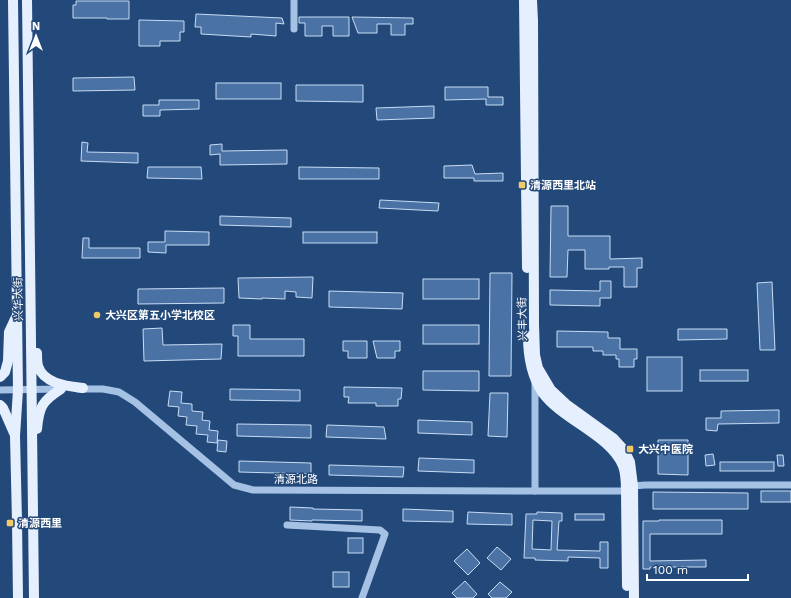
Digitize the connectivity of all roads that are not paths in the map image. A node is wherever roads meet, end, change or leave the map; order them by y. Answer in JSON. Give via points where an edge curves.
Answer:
{"nodes":[{"id":1,"x":294,"y":0,"type":"edge"},
{"id":2,"x":524,"y":0,"type":"edge"},
{"id":3,"x":532,"y":0,"type":"edge"},
{"id":4,"x":12,"y":1,"type":"edge"},
{"id":5,"x":29,"y":3,"type":"edge"},
{"id":6,"x":294,"y":30,"type":"dead end"},
{"id":7,"x":17,"y":315,"type":"junction"},
{"id":8,"x":30,"y":322,"type":"junction"},
{"id":9,"x":0,"y":377,"type":"edge"},
{"id":10,"x":535,"y":377,"type":"junction"},
{"id":11,"x":83,"y":388,"type":"junction"},
{"id":12,"x":61,"y":389,"type":"junction"},
{"id":13,"x":0,"y":390,"type":"edge"},
{"id":14,"x":18,"y":390,"type":"junction"},
{"id":15,"x":31,"y":390,"type":"junction"},
{"id":16,"x":0,"y":405,"type":"edge"},
{"id":17,"x":15,"y":436,"type":"junction"},
{"id":18,"x":32,"y":452,"type":"junction"},
{"id":19,"x":791,"y":485,"type":"edge"},
{"id":20,"x":630,"y":488,"type":"junction"},
{"id":21,"x":536,"y":491,"type":"junction"},
{"id":22,"x":287,"y":525,"type":"dead end"},
{"id":23,"x":18,"y":598,"type":"edge"},
{"id":24,"x":34,"y":598,"type":"edge"},
{"id":25,"x":362,"y":598,"type":"edge"},
{"id":26,"x":627,"y":598,"type":"edge"},
{"id":27,"x":634,"y":598,"type":"edge"}],
"edges":[{"from":1,"to":6,"type":"street"},
{"from":2,"to":10,"type":"main road","name":"兴丰大街","via":[[528,350]]},
{"from":3,"to":20,"type":"main road","name":"兴丰大街","via":[[535,355],[538,368],[551,390],[613,438],[624,450],[630,462]]},
{"from":4,"to":7,"type":"main road","name":"兴华大街"},
{"from":5,"to":8,"type":"main road","name":"兴华大街"},
{"from":7,"to":9,"type":"main road","via":[[9,332],[5,372]]},
{"from":7,"to":14,"type":"main road","name":"兴华大街"},
{"from":8,"to":11,"type":"main road","via":[[37,344],[38,366],[43,374],[64,385]]},
{"from":8,"to":15,"type":"main road","name":"兴华大街"},
{"from":10,"to":20,"type":"main road","name":"兴丰大街","via":[[542,392],[552,403],[605,443],[618,457]]},
{"from":10,"to":21,"type":"street"},
{"from":11,"to":12,"type":"street","name":"清源北路"},
{"from":11,"to":21,"type":"street","name":"清源北路","via":[[118,392],[135,402],[234,485],[252,490]]},
{"from":12,"to":15,"type":"street","name":"清源北路"},
{"from":12,"to":18,"type":"main road","via":[[49,396],[42,405]]},
{"from":13,"to":14,"type":"street","name":"清源北路"},
{"from":14,"to":15,"type":"street","name":"清源北路"},
{"from":14,"to":17,"type":"main road","name":"兴华大街"},
{"from":15,"to":18,"type":"main road","name":"兴华大街"},
{"from":16,"to":17,"type":"main road"},
{"from":17,"to":23,"type":"main road","name":"兴华大街"},
{"from":18,"to":24,"type":"main road","name":"兴华大街"},
{"from":19,"to":20,"type":"street","name":"清源北路"},
{"from":20,"to":21,"type":"street","name":"清源北路"},
{"from":20,"to":26,"type":"main road","name":"兴丰大街"},
{"from":20,"to":27,"type":"main road","name":"兴丰大街"},
{"from":22,"to":25,"type":"street","via":[[380,530],[385,534]]}]}
